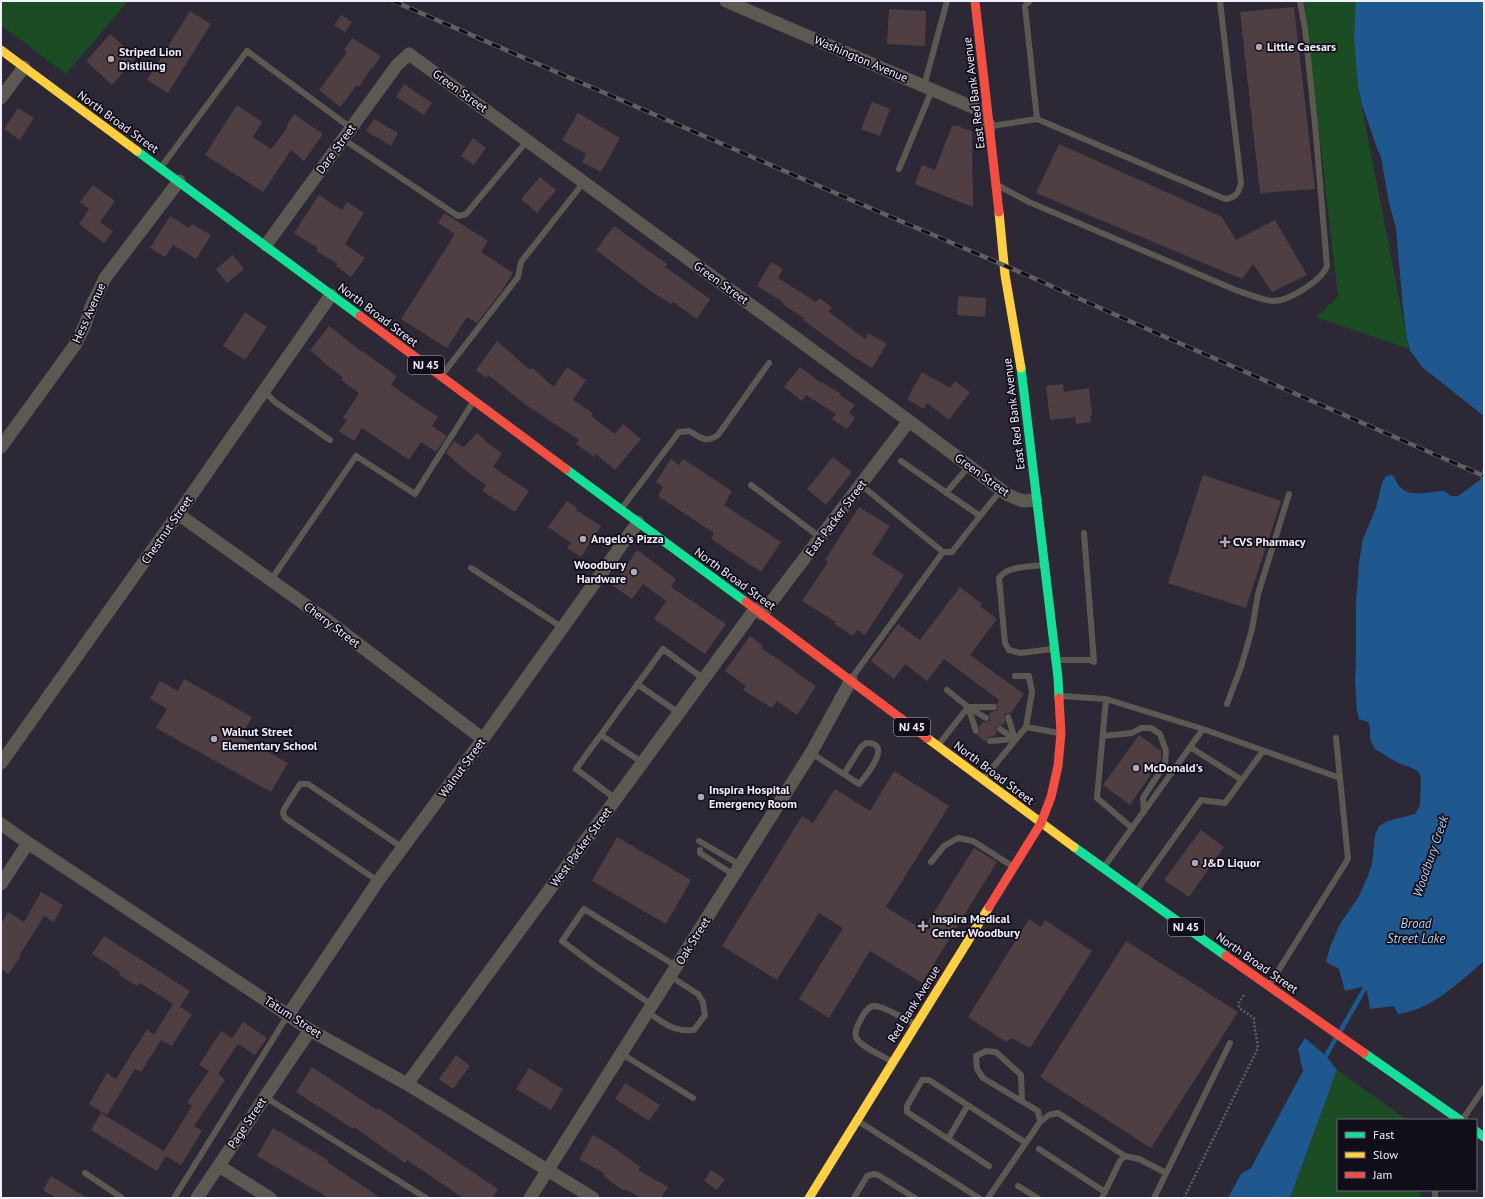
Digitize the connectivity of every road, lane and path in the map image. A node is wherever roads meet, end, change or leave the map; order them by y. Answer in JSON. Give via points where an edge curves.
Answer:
{"nodes":[{"id":1,"x":726,"y":1,"type":"edge"},
{"id":2,"x":947,"y":1,"type":"edge"},
{"id":3,"x":975,"y":1,"type":"edge"},
{"id":4,"x":1030,"y":1,"type":"edge"},
{"id":5,"x":1220,"y":1,"type":"edge"},
{"id":6,"x":1300,"y":1,"type":"edge"},
{"id":7,"x":1024,"y":4,"type":"edge"},
{"id":8,"x":1,"y":50,"type":"edge"},
{"id":9,"x":409,"y":54,"type":"joint"},
{"id":10,"x":24,"y":67,"type":"junction"},
{"id":11,"x":928,"y":88,"type":"junction"},
{"id":12,"x":1,"y":98,"type":"edge"},
{"id":13,"x":1037,"y":119,"type":"junction"},
{"id":14,"x":990,"y":126,"type":"junction"},
{"id":15,"x":351,"y":128,"type":"junction"},
{"id":16,"x":343,"y":140,"type":"junction"},
{"id":17,"x":527,"y":141,"type":"junction"},
{"id":18,"x":161,"y":168,"type":"junction"},
{"id":19,"x":899,"y":169,"type":"dead end"},
{"id":20,"x":179,"y":181,"type":"junction"},
{"id":21,"x":584,"y":182,"type":"junction"},
{"id":22,"x":996,"y":185,"type":"junction"},
{"id":23,"x":266,"y":245,"type":"junction"},
{"id":24,"x":331,"y":295,"type":"junction"},
{"id":25,"x":769,"y":363,"type":"dead end"},
{"id":26,"x":441,"y":376,"type":"junction"},
{"id":27,"x":264,"y":391,"type":"junction"},
{"id":28,"x":474,"y":401,"type":"junction"},
{"id":29,"x":909,"y":421,"type":"junction"},
{"id":30,"x":330,"y":440,"type":"dead end"},
{"id":31,"x":1,"y":447,"type":"edge"},
{"id":32,"x":901,"y":461,"type":"dead end"},
{"id":33,"x":969,"y":466,"type":"junction"},
{"id":34,"x":751,"y":485,"type":"dead end"},
{"id":35,"x":861,"y":485,"type":"junction"},
{"id":36,"x":1001,"y":490,"type":"junction"},
{"id":37,"x":946,"y":493,"type":"junction"},
{"id":38,"x":1289,"y":494,"type":"dead end"},
{"id":39,"x":1036,"y":500,"type":"junction"},
{"id":40,"x":621,"y":509,"type":"junction"},
{"id":41,"x":178,"y":514,"type":"junction"},
{"id":42,"x":980,"y":516,"type":"junction"},
{"id":43,"x":638,"y":522,"type":"junction"},
{"id":44,"x":1084,"y":534,"type":"dead end"},
{"id":45,"x":821,"y":538,"type":"junction"},
{"id":46,"x":943,"y":552,"type":"junction"},
{"id":47,"x":1044,"y":565,"type":"junction"},
{"id":48,"x":471,"y":568,"type":"dead end"},
{"id":49,"x":271,"y":580,"type":"junction"},
{"id":50,"x":759,"y":612,"type":"junction"},
{"id":51,"x":563,"y":628,"type":"junction"},
{"id":52,"x":1055,"y":649,"type":"junction"},
{"id":53,"x":1056,"y":660,"type":"junction"},
{"id":54,"x":1015,"y":676,"type":"dead end"},
{"id":55,"x":704,"y":679,"type":"junction"},
{"id":56,"x":850,"y":680,"type":"junction"},
{"id":57,"x":637,"y":684,"type":"junction"},
{"id":58,"x":947,"y":690,"type":"dead end"},
{"id":59,"x":1059,"y":696,"type":"junction"},
{"id":60,"x":1106,"y":699,"type":"junction"},
{"id":61,"x":1227,"y":704,"type":"dead end"},
{"id":62,"x":968,"y":707,"type":"junction"},
{"id":63,"x":994,"y":707,"type":"dead end"},
{"id":64,"x":679,"y":713,"type":"junction"},
{"id":65,"x":1008,"y":717,"type":"dead end"},
{"id":66,"x":986,"y":718,"type":"dead end"},
{"id":67,"x":1026,"y":727,"type":"junction"},
{"id":68,"x":1000,"y":729,"type":"dead end"},
{"id":69,"x":1203,"y":729,"type":"junction"},
{"id":70,"x":976,"y":731,"type":"dead end"},
{"id":71,"x":1061,"y":734,"type":"junction"},
{"id":72,"x":601,"y":735,"type":"junction"},
{"id":73,"x":1103,"y":736,"type":"junction"},
{"id":74,"x":1336,"y":738,"type":"dead end"},
{"id":75,"x":483,"y":739,"type":"junction"},
{"id":76,"x":1015,"y":739,"type":"junction"},
{"id":77,"x":990,"y":742,"type":"dead end"},
{"id":78,"x":938,"y":746,"type":"junction"},
{"id":79,"x":1190,"y":747,"type":"junction"},
{"id":80,"x":1264,"y":751,"type":"junction"},
{"id":81,"x":811,"y":753,"type":"junction"},
{"id":82,"x":1,"y":763,"type":"edge"},
{"id":83,"x":643,"y":763,"type":"junction"},
{"id":84,"x":844,"y":774,"type":"junction"},
{"id":85,"x":1340,"y":778,"type":"junction"},
{"id":86,"x":983,"y":780,"type":"junction"},
{"id":87,"x":1242,"y":780,"type":"junction"},
{"id":88,"x":616,"y":799,"type":"junction"},
{"id":89,"x":1144,"y":812,"type":"junction"},
{"id":90,"x":1041,"y":823,"type":"junction"},
{"id":91,"x":1,"y":824,"type":"edge"},
{"id":92,"x":1132,"y":828,"type":"junction"},
{"id":93,"x":699,"y":840,"type":"dead end"},
{"id":94,"x":28,"y":843,"type":"junction"},
{"id":95,"x":403,"y":848,"type":"junction"},
{"id":96,"x":700,"y":850,"type":"dead end"},
{"id":97,"x":931,"y":862,"type":"dead end"},
{"id":98,"x":1014,"y":867,"type":"junction"},
{"id":99,"x":1103,"y":868,"type":"junction"},
{"id":100,"x":737,"y":870,"type":"junction"},
{"id":101,"x":378,"y":881,"type":"junction"},
{"id":102,"x":1,"y":884,"type":"edge"},
{"id":103,"x":1136,"y":892,"type":"junction"},
{"id":104,"x":673,"y":971,"type":"junction"},
{"id":105,"x":1269,"y":985,"type":"junction"},
{"id":106,"x":1245,"y":994,"type":"dead end"},
{"id":107,"x":650,"y":1008,"type":"junction"},
{"id":108,"x":288,"y":1015,"type":"junction"},
{"id":109,"x":915,"y":1025,"type":"junction"},
{"id":110,"x":310,"y":1030,"type":"junction"},
{"id":111,"x":1230,"y":1043,"type":"dead end"},
{"id":112,"x":622,"y":1054,"type":"junction"},
{"id":113,"x":893,"y":1062,"type":"junction"},
{"id":114,"x":407,"y":1084,"type":"junction"},
{"id":115,"x":1484,"y":1088,"type":"edge"},
{"id":116,"x":265,"y":1097,"type":"junction"},
{"id":117,"x":693,"y":1098,"type":"dead end"},
{"id":118,"x":1022,"y":1101,"type":"junction"},
{"id":119,"x":968,"y":1105,"type":"junction"},
{"id":120,"x":1459,"y":1119,"type":"edge"},
{"id":121,"x":1462,"y":1119,"type":"edge"},
{"id":122,"x":857,"y":1120,"type":"junction"},
{"id":123,"x":1040,"y":1122,"type":"junction"},
{"id":124,"x":948,"y":1139,"type":"junction"},
{"id":125,"x":1026,"y":1143,"type":"junction"},
{"id":126,"x":1039,"y":1149,"type":"dead end"},
{"id":127,"x":1125,"y":1156,"type":"junction"},
{"id":128,"x":219,"y":1166,"type":"junction"},
{"id":129,"x":989,"y":1166,"type":"dead end"},
{"id":130,"x":548,"y":1170,"type":"junction"},
{"id":131,"x":85,"y":1173,"type":"dead end"},
{"id":132,"x":1166,"y":1173,"type":"junction"},
{"id":133,"x":1018,"y":1186,"type":"dead end"},
{"id":134,"x":1105,"y":1192,"type":"junction"},
{"id":135,"x":122,"y":1198,"type":"edge"},
{"id":136,"x":174,"y":1198,"type":"edge"},
{"id":137,"x":197,"y":1198,"type":"edge"},
{"id":138,"x":270,"y":1198,"type":"edge"},
{"id":139,"x":426,"y":1198,"type":"edge"},
{"id":140,"x":530,"y":1198,"type":"edge"},
{"id":141,"x":593,"y":1198,"type":"edge"},
{"id":142,"x":809,"y":1198,"type":"edge"},
{"id":143,"x":854,"y":1198,"type":"edge"},
{"id":144,"x":915,"y":1198,"type":"edge"},
{"id":145,"x":979,"y":1198,"type":"edge"},
{"id":146,"x":988,"y":1198,"type":"edge"},
{"id":147,"x":1038,"y":1198,"type":"edge"},
{"id":148,"x":1102,"y":1198,"type":"edge"},
{"id":149,"x":1154,"y":1198,"type":"edge"},
{"id":150,"x":1184,"y":1198,"type":"edge"}],
"edges":[{"from":1,"to":11,"type":"street","name":"Washington Avenue"},
{"from":2,"to":11,"type":"lane"},
{"from":3,"to":14,"type":"main road","name":"East Red Bank Avenue"},
{"from":4,"to":7,"type":"lane"},
{"from":5,"to":13,"type":"lane","via":[[1241,183],[1236,196],[1225,199]]},
{"from":6,"to":22,"type":"lane","via":[[1315,124],[1327,266],[1325,272],[1290,297],[1273,301],[1238,290],[1030,202]]},
{"from":7,"to":13,"type":"lane"},
{"from":8,"to":10,"type":"main road","name":"North Broad Street","number":"NJ 45"},
{"from":9,"to":15,"type":"street","name":"Dare Street","via":[[397,65]]},
{"from":9,"to":17,"type":"street","name":"Green Street"},
{"from":10,"to":12,"type":"street"},
{"from":10,"to":18,"type":"main road","name":"North Broad Street","number":"NJ 45"},
{"from":11,"to":14,"type":"street","name":"Washington Avenue","via":[[977,109]]},
{"from":11,"to":19,"type":"lane"},
{"from":13,"to":14,"type":"lane"},
{"from":14,"to":22,"type":"main road","name":"East Red Bank Avenue"},
{"from":15,"to":16,"type":"street","name":"Dare Street"},
{"from":15,"to":18,"type":"lane","via":[[247,51]]},
{"from":16,"to":17,"type":"lane","via":[[458,216],[466,214]]},
{"from":16,"to":23,"type":"street","name":"Dare Street"},
{"from":17,"to":21,"type":"street","name":"Green Street"},
{"from":18,"to":20,"type":"main road","name":"North Broad Street","number":"NJ 45"},
{"from":20,"to":23,"type":"main road","name":"North Broad Street","number":"NJ 45"},
{"from":20,"to":31,"type":"street","name":"Hess Avenue","via":[[105,278],[75,345]]},
{"from":21,"to":26,"type":"lane","via":[[521,262],[518,277]]},
{"from":21,"to":29,"type":"street","name":"Green Street"},
{"from":22,"to":39,"type":"main road","name":"East Red Bank Avenue","via":[[1005,275],[1020,362]]},
{"from":23,"to":24,"type":"main road","name":"North Broad Street","number":"NJ 45"},
{"from":24,"to":26,"type":"main road","name":"North Broad Street","number":"NJ 45"},
{"from":24,"to":27,"type":"street","name":"Chestnut Street"},
{"from":25,"to":40,"type":"lane","via":[[718,435],[711,440],[689,430],[679,432]]},
{"from":26,"to":28,"type":"main road","name":"North Broad Street","number":"NJ 45"},
{"from":27,"to":30,"type":"lane","via":[[275,402]]},
{"from":27,"to":41,"type":"street","name":"Chestnut Street"},
{"from":28,"to":40,"type":"main road","name":"North Broad Street","number":"NJ 45"},
{"from":28,"to":49,"type":"lane","via":[[416,494],[356,456]]},
{"from":29,"to":33,"type":"street","name":"Green Street"},
{"from":29,"to":35,"type":"street","name":"East Packer Street"},
{"from":32,"to":37,"type":"lane"},
{"from":33,"to":36,"type":"street","name":"Green Street"},
{"from":33,"to":37,"type":"lane"},
{"from":34,"to":45,"type":"lane"},
{"from":35,"to":45,"type":"street","name":"East Packer Street"},
{"from":35,"to":46,"type":"lane"},
{"from":36,"to":39,"type":"street","name":"Green Street","via":[[1023,501]]},
{"from":36,"to":42,"type":"lane"},
{"from":37,"to":42,"type":"lane"},
{"from":38,"to":61,"type":"lane","via":[[1258,594],[1252,629],[1241,667]]},
{"from":39,"to":47,"type":"main road","name":"East Red Bank Avenue"},
{"from":40,"to":43,"type":"main road","name":"North Broad Street","number":"NJ 45"},
{"from":41,"to":49,"type":"street","name":"Cherry Street"},
{"from":41,"to":82,"type":"street","name":"Chestnut Street"},
{"from":42,"to":46,"type":"lane","via":[[952,552]]},
{"from":43,"to":50,"type":"main road","name":"North Broad Street","number":"NJ 45"},
{"from":43,"to":51,"type":"street","name":"Walnut Street"},
{"from":44,"to":53,"type":"lane","via":[[1094,662]]},
{"from":45,"to":50,"type":"street","name":"East Packer Street"},
{"from":46,"to":56,"type":"lane"},
{"from":47,"to":52,"type":"main road","name":"East Red Bank Avenue"},
{"from":47,"to":52,"type":"lane","via":[[1007,571],[998,578],[1005,643],[1009,650],[1020,653]]},
{"from":48,"to":51,"type":"lane"},
{"from":49,"to":75,"type":"street","name":"Cherry Street"},
{"from":50,"to":55,"type":"street","name":"West Packer Street"},
{"from":50,"to":56,"type":"main road","name":"North Broad Street","number":"NJ 45"},
{"from":51,"to":75,"type":"street","name":"Walnut Street"},
{"from":52,"to":53,"type":"main road","name":"East Red Bank Avenue"},
{"from":53,"to":59,"type":"main road","name":"East Red Bank Avenue"},
{"from":54,"to":67,"type":"lane","via":[[1029,676],[1032,692]]},
{"from":55,"to":57,"type":"lane","via":[[663,649]]},
{"from":55,"to":64,"type":"street","name":"West Packer Street"},
{"from":56,"to":78,"type":"main road","name":"North Broad Street","number":"NJ 45"},
{"from":56,"to":81,"type":"street","name":"Oak Street"},
{"from":57,"to":64,"type":"lane"},
{"from":57,"to":72,"type":"lane"},
{"from":58,"to":62,"type":"lane"},
{"from":59,"to":60,"type":"lane"},
{"from":59,"to":71,"type":"main road","name":"East Red Bank Avenue"},
{"from":60,"to":69,"type":"lane"},
{"from":60,"to":73,"type":"lane"},
{"from":62,"to":63,"type":"lane"},
{"from":62,"to":66,"type":"lane"},
{"from":62,"to":70,"type":"lane"},
{"from":62,"to":78,"type":"lane"},
{"from":64,"to":83,"type":"street","name":"West Packer Street"},
{"from":65,"to":76,"type":"lane"},
{"from":67,"to":71,"type":"lane"},
{"from":67,"to":76,"type":"lane"},
{"from":68,"to":76,"type":"lane"},
{"from":69,"to":79,"type":"lane"},
{"from":69,"to":80,"type":"lane"},
{"from":71,"to":90,"type":"main road","name":"East Red Bank Avenue","via":[[1058,766]]},
{"from":72,"to":83,"type":"lane"},
{"from":72,"to":88,"type":"lane","via":[[576,769]]},
{"from":73,"to":89,"type":"lane","via":[[1132,733],[1141,728],[1151,728],[1160,734],[1166,751],[1165,764],[1143,798]]},
{"from":73,"to":92,"type":"lane","via":[[1097,798]]},
{"from":74,"to":85,"type":"lane"},
{"from":75,"to":95,"type":"street","name":"Walnut Street"},
{"from":76,"to":77,"type":"lane"},
{"from":76,"to":86,"type":"lane"},
{"from":78,"to":86,"type":"main road","name":"North Broad Street","number":"NJ 45"},
{"from":79,"to":87,"type":"lane"},
{"from":79,"to":89,"type":"lane"},
{"from":80,"to":85,"type":"lane"},
{"from":80,"to":87,"type":"lane"},
{"from":81,"to":84,"type":"lane"},
{"from":81,"to":100,"type":"street","name":"Oak Street"},
{"from":83,"to":88,"type":"street","name":"West Packer Street"},
{"from":84,"to":84,"type":"lane","via":[[859,784],[877,758],[877,746],[866,743],[861,747]]},
{"from":85,"to":105,"type":"lane","via":[[1348,860]]},
{"from":86,"to":90,"type":"main road","name":"North Broad Street","number":"NJ 45"},
{"from":87,"to":103,"type":"lane","via":[[1225,803],[1201,800]]},
{"from":88,"to":114,"type":"street","name":"West Packer Street"},
{"from":89,"to":92,"type":"lane"},
{"from":90,"to":98,"type":"main road","name":"Red Bank Avenue"},
{"from":90,"to":99,"type":"main road","name":"North Broad Street","number":"NJ 45"},
{"from":91,"to":94,"type":"street","name":"Tatum Street"},
{"from":92,"to":99,"type":"lane"},
{"from":93,"to":100,"type":"lane"},
{"from":94,"to":102,"type":"street"},
{"from":94,"to":108,"type":"street","name":"Tatum Street"},
{"from":95,"to":101,"type":"street","name":"Walnut Street"},
{"from":95,"to":101,"type":"lane","via":[[308,784],[300,784],[284,809],[285,818]]},
{"from":96,"to":100,"type":"lane","via":[[700,853]]},
{"from":97,"to":98,"type":"lane","via":[[944,846],[958,838],[973,841]]},
{"from":98,"to":109,"type":"main road","name":"Red Bank Avenue"},
{"from":99,"to":103,"type":"main road","name":"North Broad Street","number":"NJ 45"},
{"from":100,"to":104,"type":"street","name":"Oak Street"},
{"from":101,"to":108,"type":"street","name":"Walnut Street"},
{"from":103,"to":105,"type":"main road","name":"North Broad Street","number":"NJ 45"},
{"from":104,"to":107,"type":"street","name":"Oak Street"},
{"from":104,"to":107,"type":"lane","via":[[703,1002],[705,1015],[700,1024],[694,1030],[675,1030]]},
{"from":104,"to":107,"type":"lane","via":[[584,909],[562,941]]},
{"from":105,"to":120,"type":"main road","name":"North Broad Street","number":"NJ 45","via":[[1443,1112]]},
{"from":106,"to":150,"type":"path","via":[[1239,1002],[1239,1008],[1254,1018],[1258,1048]]},
{"from":107,"to":112,"type":"street","name":"Oak Street"},
{"from":108,"to":110,"type":"street","name":"Tatum Street"},
{"from":108,"to":136,"type":"lane"},
{"from":109,"to":113,"type":"main road","name":"Red Bank Avenue"},
{"from":109,"to":113,"type":"lane","via":[[881,1007],[871,1006],[864,1013],[856,1029],[856,1038],[860,1044]]},
{"from":110,"to":114,"type":"street","name":"Tatum Street"},
{"from":110,"to":116,"type":"street","name":"Page Street"},
{"from":111,"to":132,"type":"lane"},
{"from":112,"to":117,"type":"lane"},
{"from":112,"to":130,"type":"street","name":"Oak Street"},
{"from":113,"to":122,"type":"main road","name":"Red Bank Avenue"},
{"from":114,"to":130,"type":"street","name":"Tatum Street"},
{"from":115,"to":121,"type":"lane"},
{"from":116,"to":128,"type":"street","name":"Page Street"},
{"from":116,"to":139,"type":"lane"},
{"from":118,"to":118,"type":"lane","via":[[1021,1075],[996,1052],[986,1051],[976,1056],[977,1069],[983,1078]]},
{"from":118,"to":123,"type":"lane","via":[[1038,1111]]},
{"from":119,"to":124,"type":"lane"},
{"from":119,"to":124,"type":"lane","via":[[929,1080],[922,1080],[907,1106],[907,1112]]},
{"from":119,"to":125,"type":"lane"},
{"from":122,"to":142,"type":"main road","name":"Red Bank Avenue"},
{"from":122,"to":145,"type":"lane"},
{"from":123,"to":125,"type":"lane"},
{"from":123,"to":127,"type":"lane","via":[[1049,1115],[1058,1113]]},
{"from":124,"to":129,"type":"lane"},
{"from":125,"to":146,"type":"lane"},
{"from":126,"to":134,"type":"lane"},
{"from":127,"to":132,"type":"lane","via":[[1139,1159]]},
{"from":127,"to":134,"type":"lane"},
{"from":128,"to":137,"type":"street","name":"Page Street"},
{"from":128,"to":138,"type":"street"},
{"from":130,"to":140,"type":"street","name":"Oak Street"},
{"from":130,"to":141,"type":"street","name":"Tatum Street"},
{"from":131,"to":135,"type":"lane"},
{"from":132,"to":149,"type":"lane"},
{"from":133,"to":147,"type":"lane"},
{"from":134,"to":148,"type":"lane"},
{"from":143,"to":144,"type":"lane","via":[[867,1176],[874,1174]]}]}
